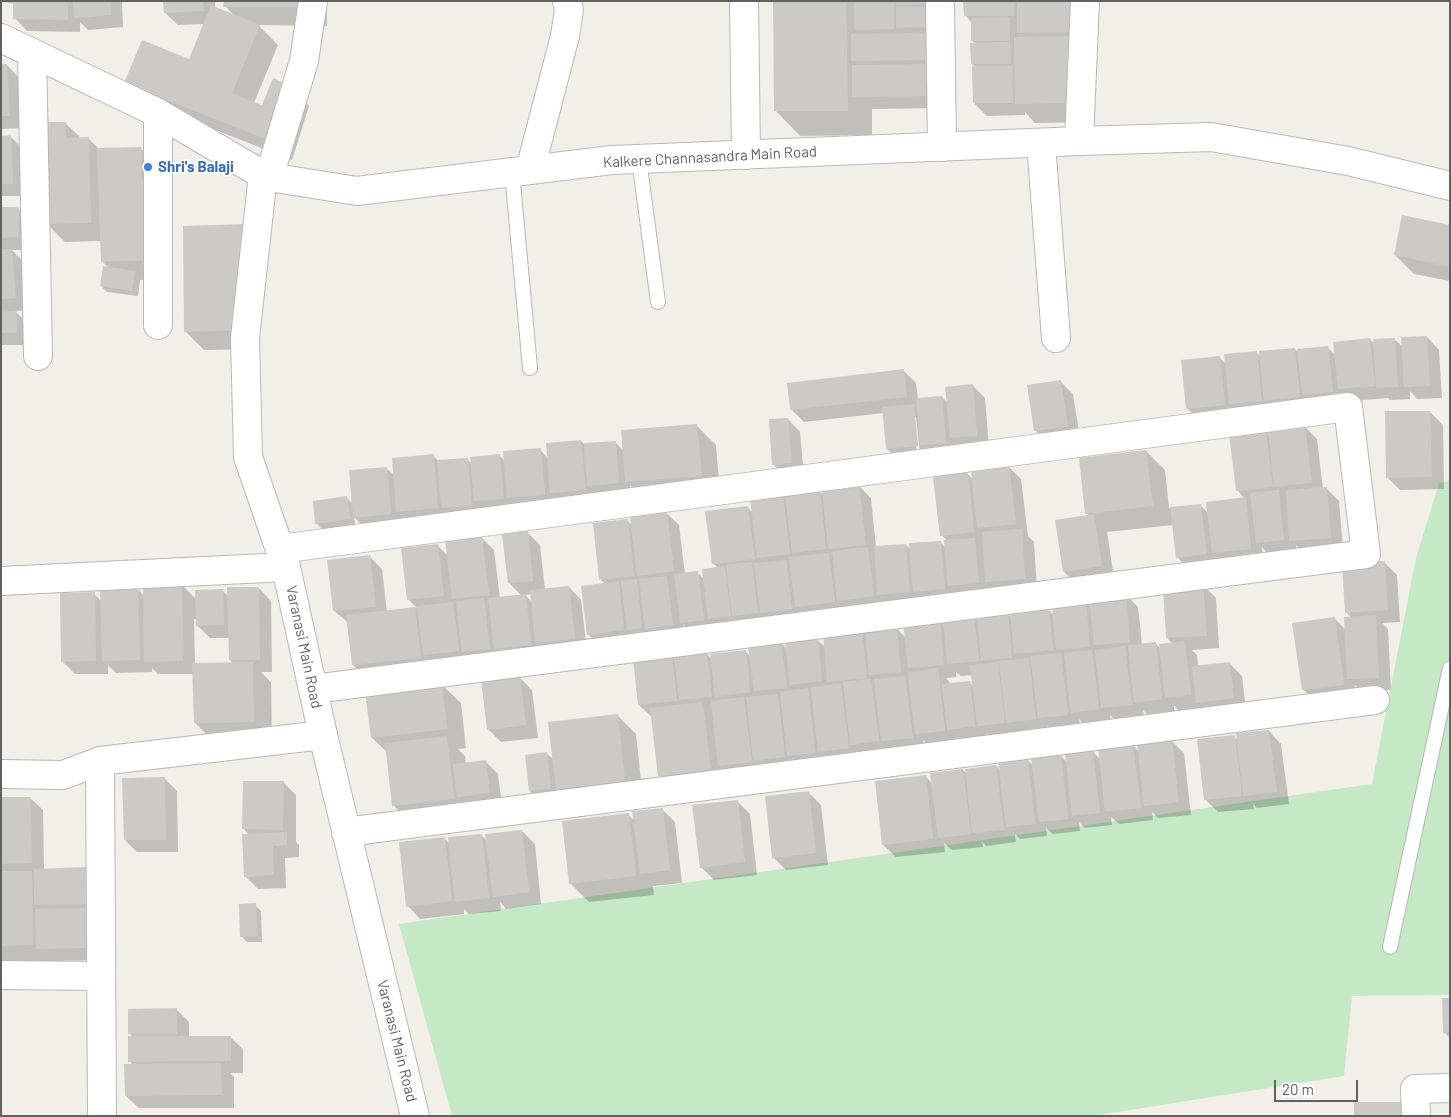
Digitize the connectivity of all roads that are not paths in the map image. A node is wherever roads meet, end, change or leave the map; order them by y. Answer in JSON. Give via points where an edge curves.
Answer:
{"nodes":[{"id":1,"x":313,"y":1,"type":"edge"},
{"id":2,"x":567,"y":1,"type":"edge"},
{"id":3,"x":744,"y":1,"type":"edge"},
{"id":4,"x":940,"y":1,"type":"edge"},
{"id":5,"x":1085,"y":1,"type":"edge"},
{"id":6,"x":1,"y":38,"type":"edge"},
{"id":7,"x":32,"y":53,"type":"junction"},
{"id":8,"x":158,"y":112,"type":"junction"},
{"id":9,"x":1079,"y":141,"type":"junction"},
{"id":10,"x":1041,"y":143,"type":"junction"},
{"id":11,"x":942,"y":148,"type":"junction"},
{"id":12,"x":746,"y":155,"type":"junction"},
{"id":13,"x":639,"y":159,"type":"junction"},
{"id":14,"x":521,"y":171,"type":"junction"},
{"id":15,"x":266,"y":176,"type":"junction"},
{"id":16,"x":1450,"y":186,"type":"edge"},
{"id":17,"x":658,"y":302,"type":"dead end"},
{"id":18,"x":158,"y":325,"type":"dead end"},
{"id":19,"x":1056,"y":338,"type":"dead end"},
{"id":20,"x":38,"y":356,"type":"dead end"},
{"id":21,"x":530,"y":368,"type":"dead end"},
{"id":22,"x":283,"y":558,"type":"junction"},
{"id":23,"x":1,"y":582,"type":"edge"},
{"id":24,"x":1450,"y":668,"type":"edge"},
{"id":25,"x":314,"y":689,"type":"junction"},
{"id":26,"x":1374,"y":700,"type":"dead end"},
{"id":27,"x":323,"y":735,"type":"junction"},
{"id":28,"x":100,"y":761,"type":"junction"},
{"id":29,"x":1,"y":774,"type":"edge"},
{"id":30,"x":346,"y":832,"type":"junction"},
{"id":31,"x":1390,"y":947,"type":"dead end"},
{"id":32,"x":1,"y":975,"type":"edge"},
{"id":33,"x":100,"y":976,"type":"junction"},
{"id":34,"x":1450,"y":1088,"type":"edge"},
{"id":35,"x":102,"y":1116,"type":"edge"},
{"id":36,"x":415,"y":1116,"type":"edge"},
{"id":37,"x":1416,"y":1116,"type":"edge"}],
"edges":[{"from":1,"to":15,"type":"street","name":"Varanasi Main Road","via":[[304,61]]},
{"from":2,"to":14,"type":"street","via":[[569,10],[565,36]]},
{"from":3,"to":12,"type":"street"},
{"from":4,"to":11,"type":"street"},
{"from":5,"to":9,"type":"street"},
{"from":6,"to":7,"type":"street","name":"Kalkere Channasandra Main Road"},
{"from":7,"to":8,"type":"street","name":"Kalkere Channasandra Main Road"},
{"from":7,"to":20,"type":"street"},
{"from":8,"to":15,"type":"street","name":"Kalkere Channasandra Main Road"},
{"from":8,"to":18,"type":"street"},
{"from":9,"to":10,"type":"street","name":"Kalkere Channasandra Main Road"},
{"from":9,"to":16,"type":"street","name":"Kalkere Channasandra Main Road","via":[[1211,137],[1348,161]]},
{"from":10,"to":11,"type":"street","name":"Kalkere Channasandra Main Road"},
{"from":10,"to":19,"type":"street"},
{"from":11,"to":12,"type":"street","name":"Kalkere Channasandra Main Road"},
{"from":12,"to":13,"type":"street","name":"Kalkere Channasandra Main Road"},
{"from":13,"to":14,"type":"street","name":"Kalkere Channasandra Main Road"},
{"from":13,"to":17,"type":"lane"},
{"from":14,"to":15,"type":"street","name":"Kalkere Channasandra Main Road","via":[[357,191]]},
{"from":14,"to":21,"type":"lane"},
{"from":15,"to":22,"type":"street","name":"Varanasi Main Road","via":[[245,338],[248,457]]},
{"from":22,"to":23,"type":"street"},
{"from":22,"to":25,"type":"street","name":"Varanasi Main Road"},
{"from":22,"to":25,"type":"street","via":[[1348,407],[1366,554]]},
{"from":24,"to":31,"type":"lane"},
{"from":25,"to":27,"type":"street","name":"Varanasi Main Road"},
{"from":26,"to":30,"type":"street"},
{"from":27,"to":28,"type":"street"},
{"from":27,"to":30,"type":"street","name":"Varanasi Main Road"},
{"from":28,"to":29,"type":"street","via":[[63,775]]},
{"from":28,"to":33,"type":"street"},
{"from":30,"to":36,"type":"street","name":"Varanasi Main Road"},
{"from":32,"to":33,"type":"street"},
{"from":33,"to":35,"type":"street"},
{"from":34,"to":37,"type":"street","via":[[1415,1088]]}]}
